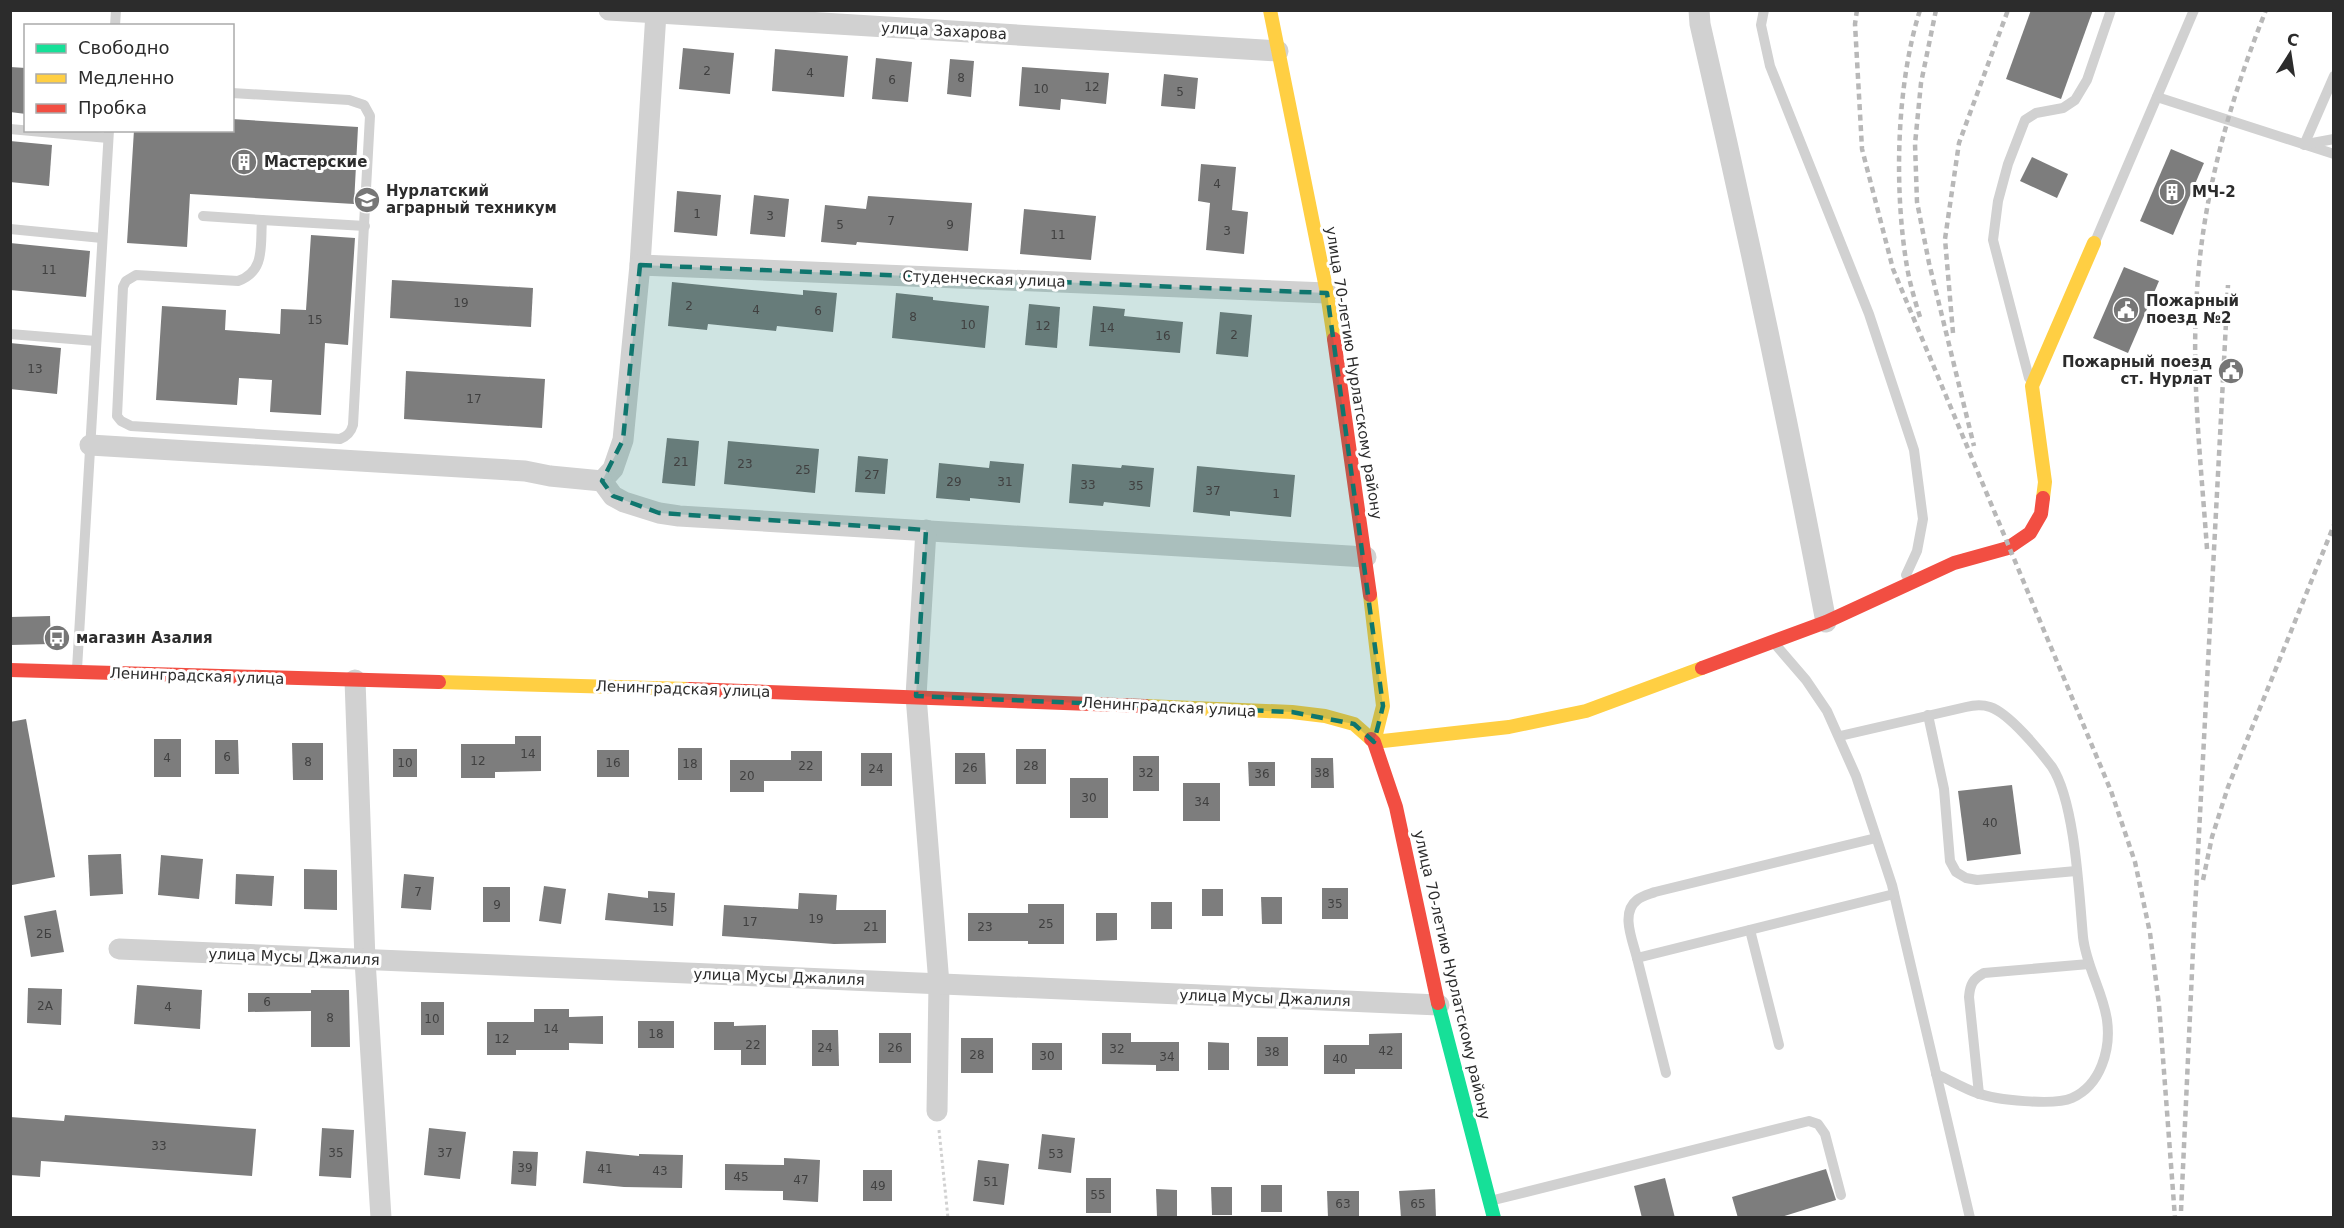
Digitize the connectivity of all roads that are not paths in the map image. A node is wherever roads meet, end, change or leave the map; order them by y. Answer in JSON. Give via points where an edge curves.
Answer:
{"nodes":[{"id":1,"x":609,"y":10,"type":"edge"},
{"id":2,"x":1270,"y":10,"type":"edge"},
{"id":3,"x":1699,"y":10,"type":"edge"},
{"id":4,"x":1764,"y":10,"type":"edge"},
{"id":5,"x":2111,"y":10,"type":"edge"},
{"id":6,"x":2194,"y":10,"type":"edge"},
{"id":7,"x":656,"y":13,"type":"junction"},
{"id":8,"x":1278,"y":51,"type":"junction"},
{"id":9,"x":2334,"y":76,"type":"edge"},
{"id":10,"x":234,"y":93,"type":"edge"},
{"id":11,"x":2157,"y":97,"type":"junction"},
{"id":12,"x":69,"y":132,"type":"edge"},
{"id":13,"x":108,"y":134,"type":"edge"},
{"id":14,"x":2334,"y":139,"type":"edge"},
{"id":15,"x":2304,"y":145,"type":"junction"},
{"id":16,"x":2334,"y":154,"type":"edge"},
{"id":17,"x":204,"y":216,"type":"dead end"},
{"id":18,"x":262,"y":220,"type":"junction"},
{"id":19,"x":365,"y":226,"type":"junction"},
{"id":20,"x":10,"y":229,"type":"edge"},
{"id":21,"x":102,"y":238,"type":"junction"},
{"id":22,"x":2094,"y":243,"type":"joint"},
{"id":23,"x":640,"y":266,"type":"junction"},
{"id":24,"x":1328,"y":293,"type":"junction"},
{"id":25,"x":10,"y":333,"type":"edge"},
{"id":26,"x":96,"y":341,"type":"junction"},
{"id":27,"x":2032,"y":387,"type":"junction"},
{"id":28,"x":257,"y":434,"type":"junction"},
{"id":29,"x":90,"y":445,"type":"junction"},
{"id":30,"x":256,"y":455,"type":"junction"},
{"id":31,"x":602,"y":481,"type":"junction"},
{"id":32,"x":926,"y":531,"type":"junction"},
{"id":33,"x":1366,"y":557,"type":"junction"},
{"id":34,"x":1900,"y":586,"type":"junction"},
{"id":35,"x":1826,"y":621,"type":"junction"},
{"id":36,"x":1772,"y":642,"type":"junction"},
{"id":37,"x":10,"y":670,"type":"edge"},
{"id":38,"x":76,"y":672,"type":"junction"},
{"id":39,"x":355,"y":680,"type":"junction"},
{"id":40,"x":916,"y":696,"type":"junction"},
{"id":41,"x":1928,"y":715,"type":"junction"},
{"id":42,"x":1354,"y":724,"type":"joint"},
{"id":43,"x":1840,"y":736,"type":"junction"},
{"id":44,"x":1374,"y":742,"type":"junction"},
{"id":45,"x":1876,"y":838,"type":"junction"},
{"id":46,"x":2076,"y":871,"type":"junction"},
{"id":47,"x":1894,"y":894,"type":"junction"},
{"id":48,"x":1750,"y":930,"type":"junction"},
{"id":49,"x":119,"y":949,"type":"dead end"},
{"id":50,"x":1637,"y":958,"type":"junction"},
{"id":51,"x":364,"y":960,"type":"junction"},
{"id":52,"x":2089,"y":964,"type":"junction"},
{"id":53,"x":939,"y":984,"type":"junction"},
{"id":54,"x":1440,"y":1005,"type":"junction"},
{"id":55,"x":1779,"y":1045,"type":"dead end"},
{"id":56,"x":1666,"y":1073,"type":"dead end"},
{"id":57,"x":1936,"y":1074,"type":"junction"},
{"id":58,"x":1979,"y":1094,"type":"junction"},
{"id":59,"x":937,"y":1111,"type":"road end"},
{"id":60,"x":1841,"y":1196,"type":"dead end"},
{"id":61,"x":1490,"y":1201,"type":"junction"},
{"id":62,"x":381,"y":1218,"type":"edge"},
{"id":63,"x":1494,"y":1218,"type":"edge"},
{"id":64,"x":1970,"y":1218,"type":"edge"}],
"edges":[{"from":1,"to":7,"type":"street","name":"улица Захарова"},
{"from":2,"to":8,"type":"main road","name":"улица 70-летию Нурлатскому району"},
{"from":3,"to":35,"type":"street","via":[[1789,428]]},
{"from":4,"to":34,"type":"lane","via":[[1761,25],[1770,66],[1869,315],[1914,450],[1923,519],[1917,551]]},
{"from":5,"to":27,"type":"lane","via":[[2087,80],[2075,100],[2051,112],[2036,112],[2025,120],[1998,201],[1993,240]]},
{"from":6,"to":11,"type":"lane"},
{"from":7,"to":8,"type":"street","name":"улица Захарова"},
{"from":7,"to":23,"type":"street"},
{"from":8,"to":24,"type":"main road","name":"улица 70-летию Нурлатскому району"},
{"from":9,"to":15,"type":"lane"},
{"from":10,"to":19,"type":"lane","via":[[349,100],[364,105],[371,122]]},
{"from":11,"to":15,"type":"lane"},
{"from":11,"to":22,"type":"lane"},
{"from":12,"to":13,"type":"lane"},
{"from":13,"to":21,"type":"lane"},
{"from":14,"to":15,"type":"lane"},
{"from":15,"to":16,"type":"lane"},
{"from":17,"to":18,"type":"lane"},
{"from":18,"to":19,"type":"lane"},
{"from":18,"to":28,"type":"lane","via":[[260,259],[249,277],[238,281],[135,275],[126,281],[116,410],[121,421],[131,426]]},
{"from":19,"to":28,"type":"lane","via":[[351,431],[340,439]]},
{"from":20,"to":21,"type":"lane"},
{"from":21,"to":26,"type":"lane"},
{"from":22,"to":27,"type":"main road"},
{"from":23,"to":24,"type":"street","name":"Студенческая улица"},
{"from":23,"to":31,"type":"street","via":[[623,440],[613,469]]},
{"from":24,"to":33,"type":"main road","name":"улица 70-летию Нурлатскому району"},
{"from":25,"to":26,"type":"lane"},
{"from":26,"to":29,"type":"lane"},
{"from":27,"to":34,"type":"main road","via":[[2045,482],[2041,514],[2030,533],[2008,548],[1954,563]]},
{"from":28,"to":30,"type":"lane"},
{"from":29,"to":30,"type":"street"},
{"from":29,"to":38,"type":"lane"},
{"from":30,"to":31,"type":"street","via":[[525,471]]},
{"from":31,"to":32,"type":"street","via":[[624,502],[659,513]]},
{"from":32,"to":33,"type":"street"},
{"from":32,"to":40,"type":"street"},
{"from":33,"to":44,"type":"main road","name":"улица 70-летию Нурлатскому району","via":[[1383,706]]},
{"from":34,"to":35,"type":"main road"},
{"from":35,"to":36,"type":"main road"},
{"from":36,"to":43,"type":"lane","via":[[1806,680]]},
{"from":36,"to":44,"type":"main road","via":[[1586,711],[1509,728]]},
{"from":37,"to":38,"type":"main road","name":"Ленинградская улица"},
{"from":38,"to":39,"type":"main road","name":"Ленинградская улица"},
{"from":39,"to":40,"type":"main road","name":"Ленинградская улица"},
{"from":39,"to":51,"type":"street"},
{"from":40,"to":42,"type":"main road","name":"Ленинградская улица","via":[[1292,712]]},
{"from":40,"to":53,"type":"street"},
{"from":41,"to":43,"type":"lane"},
{"from":41,"to":46,"type":"lane","via":[[1978,705],[1992,707],[2040,753],[2058,776],[2070,816]]},
{"from":41,"to":46,"type":"lane","via":[[1944,789],[1950,861],[1956,872],[1977,880]]},
{"from":42,"to":44,"type":"main road","name":"улица 70-летию Нурлатскому району"},
{"from":43,"to":45,"type":"lane"},
{"from":44,"to":54,"type":"main road","name":"улица 70-летию Нурлатскому району","via":[[1396,807]]},
{"from":45,"to":47,"type":"lane"},
{"from":45,"to":50,"type":"lane","via":[[1655,892],[1637,900],[1628,921]]},
{"from":46,"to":52,"type":"lane"},
{"from":47,"to":48,"type":"lane"},
{"from":47,"to":57,"type":"lane"},
{"from":48,"to":50,"type":"lane"},
{"from":48,"to":55,"type":"lane"},
{"from":49,"to":51,"type":"street","name":"улица Мусы Джалиля"},
{"from":50,"to":56,"type":"lane"},
{"from":51,"to":53,"type":"street","name":"улица Мусы Джалиля"},
{"from":51,"to":62,"type":"street"},
{"from":52,"to":58,"type":"lane","via":[[1984,973],[1970,985]]},
{"from":52,"to":58,"type":"lane","via":[[2107,1019],[2108,1048],[2100,1071],[2085,1089],[2071,1099],[2052,1101],[2019,1101]]},
{"from":53,"to":54,"type":"street","name":"улица Мусы Джалиля"},
{"from":53,"to":59,"type":"street"},
{"from":54,"to":61,"type":"main road","name":"улица 70-летию Нурлатскому району"},
{"from":57,"to":58,"type":"lane"},
{"from":57,"to":64,"type":"lane"},
{"from":60,"to":61,"type":"lane","via":[[1825,1134],[1809,1120]]},
{"from":61,"to":63,"type":"main road","name":"улица 70-летию Нурлатскому району"}]}
